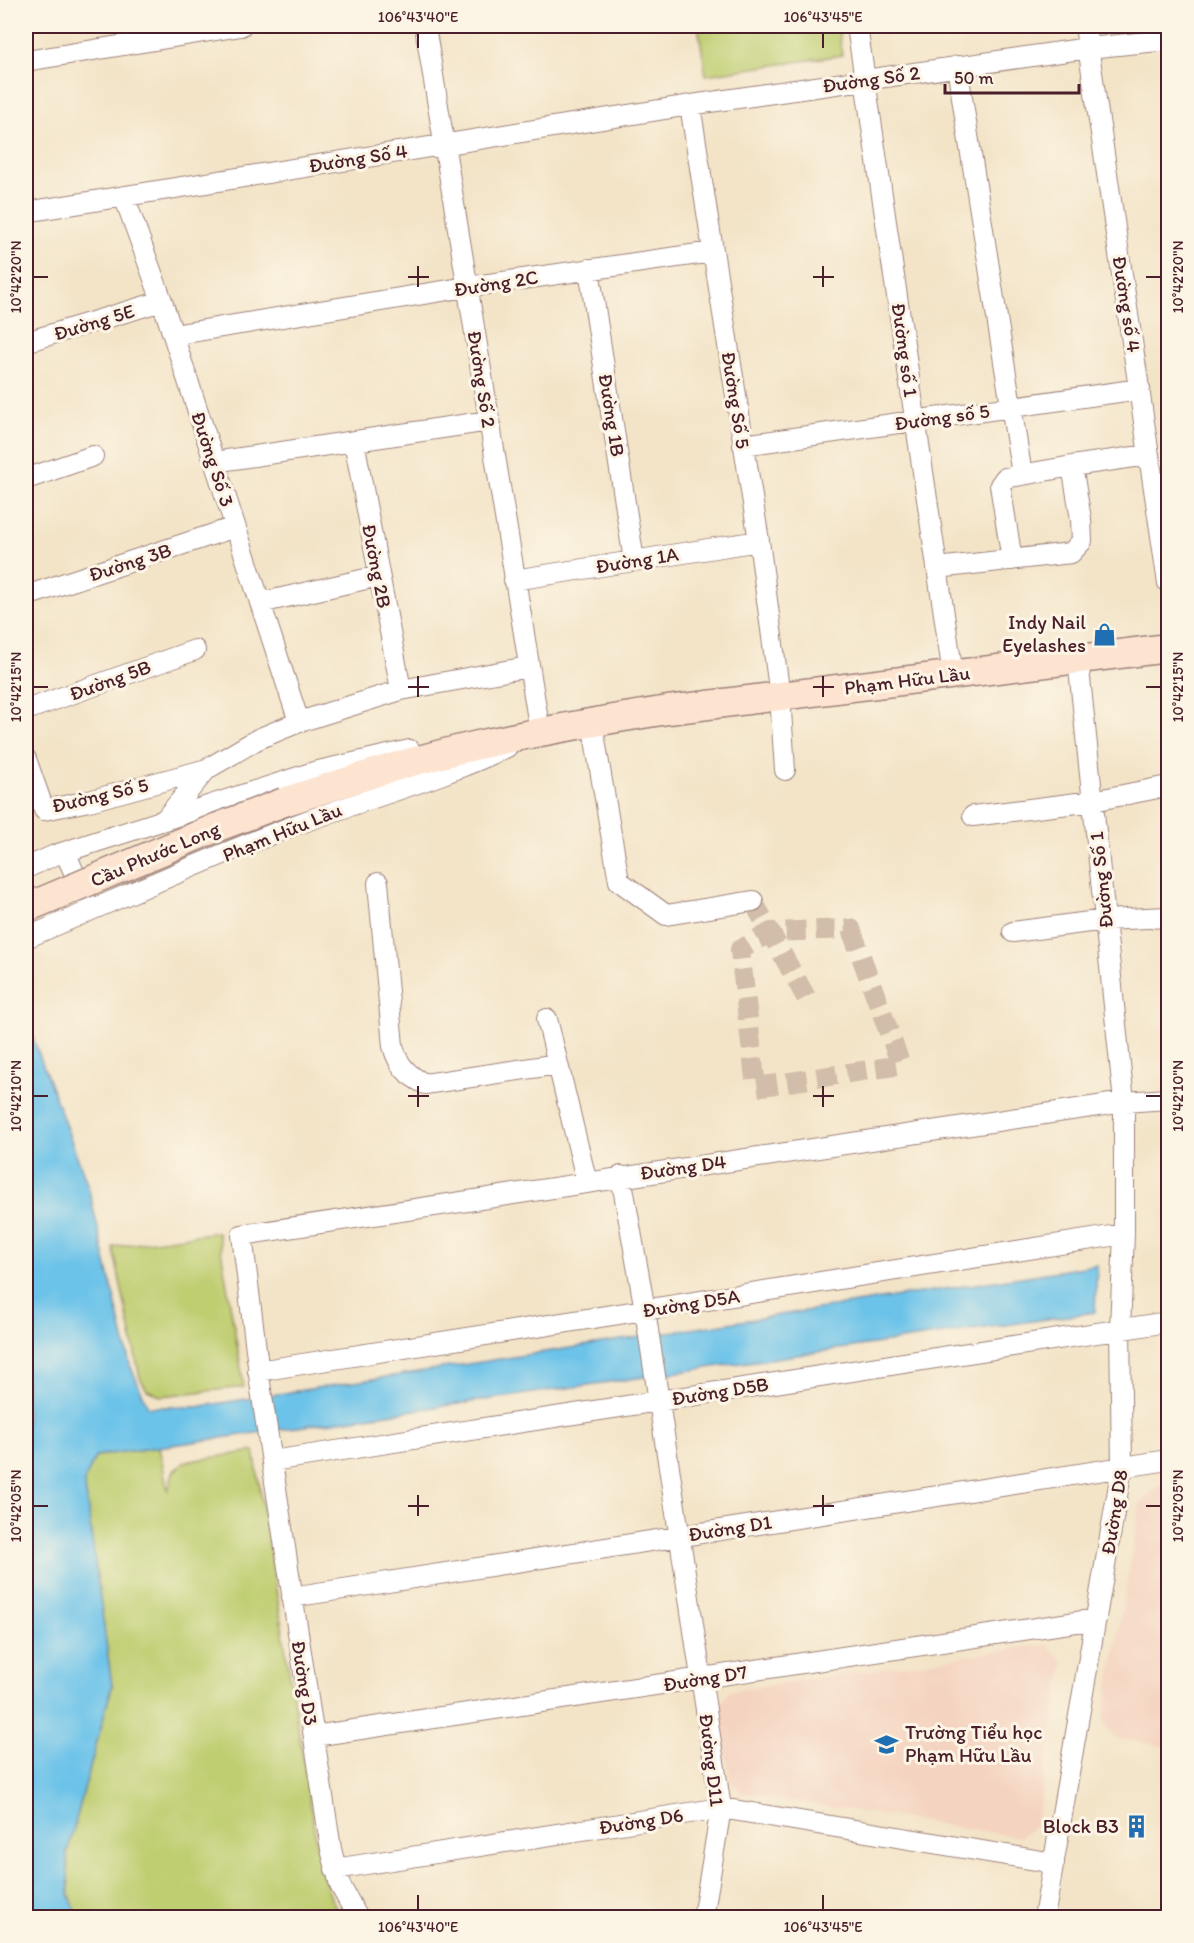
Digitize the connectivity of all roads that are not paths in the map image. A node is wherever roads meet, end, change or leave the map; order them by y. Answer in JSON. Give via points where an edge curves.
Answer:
{"nodes":[{"id":1,"x":241,"y":26,"type":"edge"},
{"id":2,"x":425,"y":26,"type":"edge"},
{"id":3,"x":857,"y":26,"type":"edge"},
{"id":4,"x":1085,"y":26,"type":"edge"},
{"id":5,"x":1168,"y":40,"type":"edge"},
{"id":6,"x":1088,"y":48,"type":"junction"},
{"id":7,"x":26,"y":61,"type":"edge"},
{"id":8,"x":957,"y":66,"type":"junction"},
{"id":9,"x":865,"y":80,"type":"junction"},
{"id":10,"x":690,"y":105,"type":"junction"},
{"id":11,"x":444,"y":144,"type":"junction"},
{"id":12,"x":124,"y":196,"type":"junction"},
{"id":13,"x":26,"y":212,"type":"edge"},
{"id":14,"x":712,"y":252,"type":"junction"},
{"id":15,"x":589,"y":269,"type":"junction"},
{"id":16,"x":467,"y":287,"type":"junction"},
{"id":17,"x":162,"y":301,"type":"junction"},
{"id":18,"x":173,"y":335,"type":"junction"},
{"id":19,"x":26,"y":342,"type":"edge"},
{"id":20,"x":1140,"y":390,"type":"junction"},
{"id":21,"x":1011,"y":408,"type":"junction"},
{"id":22,"x":489,"y":421,"type":"junction"},
{"id":23,"x":916,"y":421,"type":"junction"},
{"id":24,"x":354,"y":441,"type":"junction"},
{"id":25,"x":743,"y":445,"type":"junction"},
{"id":26,"x":1148,"y":455,"type":"junction"},
{"id":27,"x":93,"y":456,"type":"dead end"},
{"id":28,"x":214,"y":462,"type":"junction"},
{"id":29,"x":1072,"y":466,"type":"junction"},
{"id":30,"x":1022,"y":475,"type":"junction"},
{"id":31,"x":26,"y":479,"type":"edge"},
{"id":32,"x":235,"y":528,"type":"junction"},
{"id":33,"x":759,"y":541,"type":"junction"},
{"id":34,"x":1012,"y":560,"type":"junction"},
{"id":35,"x":634,"y":561,"type":"junction"},
{"id":36,"x":937,"y":568,"type":"junction"},
{"id":37,"x":379,"y":576,"type":"junction"},
{"id":38,"x":514,"y":580,"type":"junction"},
{"id":39,"x":1168,"y":583,"type":"edge"},
{"id":40,"x":26,"y":596,"type":"edge"},
{"id":41,"x":260,"y":603,"type":"junction"},
{"id":42,"x":1168,"y":648,"type":"edge"},
{"id":43,"x":195,"y":650,"type":"dead end"},
{"id":44,"x":1078,"y":659,"type":"junction"},
{"id":45,"x":528,"y":667,"type":"junction"},
{"id":46,"x":953,"y":675,"type":"junction"},
{"id":47,"x":401,"y":690,"type":"junction"},
{"id":48,"x":780,"y":696,"type":"junction"},
{"id":49,"x":26,"y":710,"type":"edge"},
{"id":50,"x":299,"y":722,"type":"junction"},
{"id":51,"x":592,"y":722,"type":"junction"},
{"id":52,"x":540,"y":732,"type":"junction"},
{"id":53,"x":26,"y":759,"type":"edge"},
{"id":54,"x":207,"y":769,"type":"junction"},
{"id":55,"x":785,"y":770,"type":"dead end"},
{"id":56,"x":1168,"y":786,"type":"edge"},
{"id":57,"x":1093,"y":801,"type":"junction"},
{"id":58,"x":284,"y":802,"type":"joint"},
{"id":59,"x":973,"y":816,"type":"dead end"},
{"id":60,"x":165,"y":819,"type":"junction"},
{"id":61,"x":60,"y":854,"type":"junction"},
{"id":62,"x":26,"y":868,"type":"edge"},
{"id":63,"x":378,"y":883,"type":"dead end"},
{"id":64,"x":753,"y":900,"type":"dead end"},
{"id":65,"x":26,"y":908,"type":"edge"},
{"id":66,"x":91,"y":910,"type":"junction"},
{"id":67,"x":1168,"y":917,"type":"edge"},
{"id":68,"x":1105,"y":920,"type":"junction"},
{"id":69,"x":1013,"y":932,"type":"dead end"},
{"id":70,"x":26,"y":938,"type":"edge"},
{"id":71,"x":547,"y":1019,"type":"dead end"},
{"id":72,"x":558,"y":1064,"type":"junction"},
{"id":73,"x":1168,"y":1099,"type":"edge"},
{"id":74,"x":1124,"y":1102,"type":"junction"},
{"id":75,"x":621,"y":1176,"type":"junction"},
{"id":76,"x":587,"y":1183,"type":"junction"},
{"id":77,"x":1124,"y":1234,"type":"junction"},
{"id":78,"x":645,"y":1310,"type":"junction"},
{"id":79,"x":1168,"y":1322,"type":"edge"},
{"id":80,"x":1120,"y":1329,"type":"junction"},
{"id":81,"x":260,"y":1381,"type":"junction"},
{"id":82,"x":657,"y":1394,"type":"junction"},
{"id":83,"x":270,"y":1452,"type":"junction"},
{"id":84,"x":1168,"y":1460,"type":"edge"},
{"id":85,"x":1122,"y":1467,"type":"junction"},
{"id":86,"x":679,"y":1536,"type":"junction"},
{"id":87,"x":292,"y":1597,"type":"junction"},
{"id":88,"x":1096,"y":1619,"type":"junction"},
{"id":89,"x":701,"y":1678,"type":"junction"},
{"id":90,"x":314,"y":1737,"type":"junction"},
{"id":91,"x":721,"y":1808,"type":"junction"},
{"id":92,"x":1054,"y":1863,"type":"junction"},
{"id":93,"x":335,"y":1869,"type":"junction"},
{"id":94,"x":358,"y":1917,"type":"edge"},
{"id":95,"x":703,"y":1917,"type":"edge"},
{"id":96,"x":1044,"y":1917,"type":"edge"}],
"edges":[{"from":1,"to":7,"type":"street"},
{"from":2,"to":11,"type":"street","name":"Đường Số 2"},
{"from":3,"to":9,"type":"street","name":"Đường số 1"},
{"from":4,"to":6,"type":"street","name":"Đường số 4"},
{"from":5,"to":6,"type":"street","name":"Đường Số 2"},
{"from":6,"to":8,"type":"street","name":"Đường Số 2"},
{"from":6,"to":20,"type":"street","name":"Đường số 4"},
{"from":8,"to":9,"type":"street","name":"Đường Số 2"},
{"from":8,"to":21,"type":"street"},
{"from":9,"to":10,"type":"street","name":"Đường Số 2"},
{"from":9,"to":23,"type":"street","name":"Đường số 1"},
{"from":10,"to":11,"type":"street","name":"Đường Số 4"},
{"from":10,"to":14,"type":"street","name":"Đường Số 5"},
{"from":11,"to":12,"type":"street","name":"Đường Số 4"},
{"from":11,"to":16,"type":"street","name":"Đường Số 2"},
{"from":12,"to":13,"type":"street","name":"Đường Số 4"},
{"from":12,"to":17,"type":"street","name":"Đường Số 3"},
{"from":14,"to":15,"type":"street","name":"Đường 2C"},
{"from":14,"to":25,"type":"street","name":"Đường Số 5"},
{"from":15,"to":16,"type":"street","name":"Đường 2C"},
{"from":15,"to":35,"type":"street","name":"Đường 1B"},
{"from":16,"to":18,"type":"street","name":"Đường 2C"},
{"from":16,"to":22,"type":"street","name":"Đường Số 2"},
{"from":17,"to":18,"type":"street","name":"Đường Số 3"},
{"from":17,"to":19,"type":"street","name":"Đường 5E"},
{"from":18,"to":28,"type":"street","name":"Đường Số 3"},
{"from":20,"to":21,"type":"street","name":"Đường số 5"},
{"from":20,"to":26,"type":"street","name":"Đường số 4"},
{"from":21,"to":23,"type":"street","name":"Đường số 5"},
{"from":21,"to":30,"type":"street"},
{"from":22,"to":24,"type":"street"},
{"from":22,"to":38,"type":"street","name":"Đường Số 2"},
{"from":23,"to":25,"type":"street","name":"Đường số 5"},
{"from":23,"to":36,"type":"street","name":"Đường số 1"},
{"from":24,"to":28,"type":"street"},
{"from":24,"to":37,"type":"street","name":"Đường 2B"},
{"from":25,"to":33,"type":"street","name":"Đường Số 5"},
{"from":26,"to":29,"type":"street"},
{"from":26,"to":39,"type":"street","name":"Đường số 4"},
{"from":27,"to":31,"type":"street"},
{"from":28,"to":32,"type":"street","name":"Đường Số 3"},
{"from":29,"to":30,"type":"street"},
{"from":29,"to":34,"type":"street","via":[[1082,541],[1071,553]]},
{"from":30,"to":34,"type":"street","via":[[1005,478],[1000,485]]},
{"from":32,"to":40,"type":"street","name":"Đường 3B"},
{"from":32,"to":41,"type":"street","name":"Đường Số 3"},
{"from":33,"to":35,"type":"street","name":"Đường 1A"},
{"from":33,"to":48,"type":"street","name":"Đường Số 5"},
{"from":34,"to":36,"type":"street"},
{"from":35,"to":38,"type":"street","name":"Đường 1A"},
{"from":36,"to":46,"type":"street","name":"Đường số 1"},
{"from":37,"to":41,"type":"street"},
{"from":37,"to":47,"type":"street","name":"Đường 2B"},
{"from":38,"to":45,"type":"street","name":"Đường Số 2"},
{"from":41,"to":50,"type":"street","name":"Đường Số 3"},
{"from":42,"to":44,"type":"main road","name":"Phạm Hữu Lầu"},
{"from":43,"to":49,"type":"street","name":"Đường 5B"},
{"from":44,"to":46,"type":"main road","name":"Phạm Hữu Lầu"},
{"from":44,"to":57,"type":"street","name":"Đường Số 1"},
{"from":45,"to":47,"type":"street"},
{"from":45,"to":52,"type":"street","name":"Đường Số 2"},
{"from":46,"to":48,"type":"main road","name":"Phạm Hữu Lầu"},
{"from":47,"to":50,"type":"street"},
{"from":48,"to":51,"type":"main road","name":"Phạm Hữu Lầu"},
{"from":48,"to":55,"type":"street","name":"Đường Số 5"},
{"from":50,"to":54,"type":"street","via":[[258,739]]},
{"from":51,"to":52,"type":"main road","name":"Phạm Hữu Lầu"},
{"from":51,"to":64,"type":"street","via":[[620,881],[666,915]]},
{"from":52,"to":58,"type":"main road","name":"Phạm Hữu Lầu","via":[[413,762]]},
{"from":52,"to":60,"type":"street","name":"Phạm Hữu Lầu","via":[[483,736],[371,758]]},
{"from":52,"to":66,"type":"street","name":"Phạm Hữu Lầu","via":[[468,766],[291,827]]},
{"from":53,"to":54,"type":"street","name":"Đường Số 5","via":[[44,810]]},
{"from":54,"to":60,"type":"street"},
{"from":56,"to":57,"type":"street"},
{"from":57,"to":59,"type":"street"},
{"from":57,"to":68,"type":"street","name":"Đường Số 1"},
{"from":58,"to":65,"type":"main road","name":"Cầu Phước Long","bridge":true},
{"from":60,"to":61,"type":"street","name":"Phạm Hữu Lầu"},
{"from":61,"to":62,"type":"street"},
{"from":61,"to":66,"type":"street"},
{"from":63,"to":72,"type":"street","via":[[393,1046],[403,1069],[425,1084]]},
{"from":66,"to":70,"type":"street","name":"Phạm Hữu Lầu"},
{"from":67,"to":68,"type":"street"},
{"from":68,"to":69,"type":"street"},
{"from":68,"to":74,"type":"street","name":"Đường Số 1"},
{"from":71,"to":72,"type":"street"},
{"from":72,"to":76,"type":"street"},
{"from":73,"to":74,"type":"street","name":"Đường D4"},
{"from":74,"to":75,"type":"street","name":"Đường D4"},
{"from":74,"to":77,"type":"street","name":"Đường D8"},
{"from":75,"to":76,"type":"street","name":"Đường D4"},
{"from":75,"to":78,"type":"street","name":"Đường D11"},
{"from":76,"to":81,"type":"street","name":"Đường D4","via":[[242,1235]]},
{"from":77,"to":78,"type":"street","name":"Đường D5A"},
{"from":77,"to":80,"type":"street","name":"Đường D8"},
{"from":78,"to":81,"type":"street","name":"Đường D5A"},
{"from":78,"to":82,"type":"street","name":"Đường D11"},
{"from":79,"to":80,"type":"street","name":"Đường D5B"},
{"from":80,"to":82,"type":"street","name":"Đường D5B"},
{"from":80,"to":85,"type":"street","name":"Đường D8"},
{"from":81,"to":83,"type":"street","name":"Đường D3"},
{"from":82,"to":83,"type":"street","name":"Đường D5B"},
{"from":82,"to":86,"type":"street","name":"Đường D11"},
{"from":83,"to":87,"type":"street","name":"Đường D3"},
{"from":84,"to":85,"type":"street","name":"Đường D1"},
{"from":85,"to":86,"type":"street","name":"Đường D1"},
{"from":85,"to":88,"type":"street","name":"Đường D8"},
{"from":86,"to":87,"type":"street","name":"Đường D1"},
{"from":86,"to":89,"type":"street","name":"Đường D11"},
{"from":87,"to":90,"type":"street","name":"Đường D3"},
{"from":88,"to":89,"type":"street","name":"Đường D7"},
{"from":88,"to":92,"type":"street","name":"Đường D8"},
{"from":89,"to":90,"type":"street","name":"Đường D7"},
{"from":89,"to":91,"type":"street","name":"Đường D11"},
{"from":90,"to":93,"type":"street","name":"Đường D3"},
{"from":91,"to":92,"type":"street","name":"Đường D6"},
{"from":91,"to":93,"type":"street","name":"Đường D6"},
{"from":91,"to":95,"type":"street","name":"Đường D11"},
{"from":92,"to":96,"type":"street","name":"Đường D8"},
{"from":93,"to":94,"type":"street","name":"Đường D3"}]}
